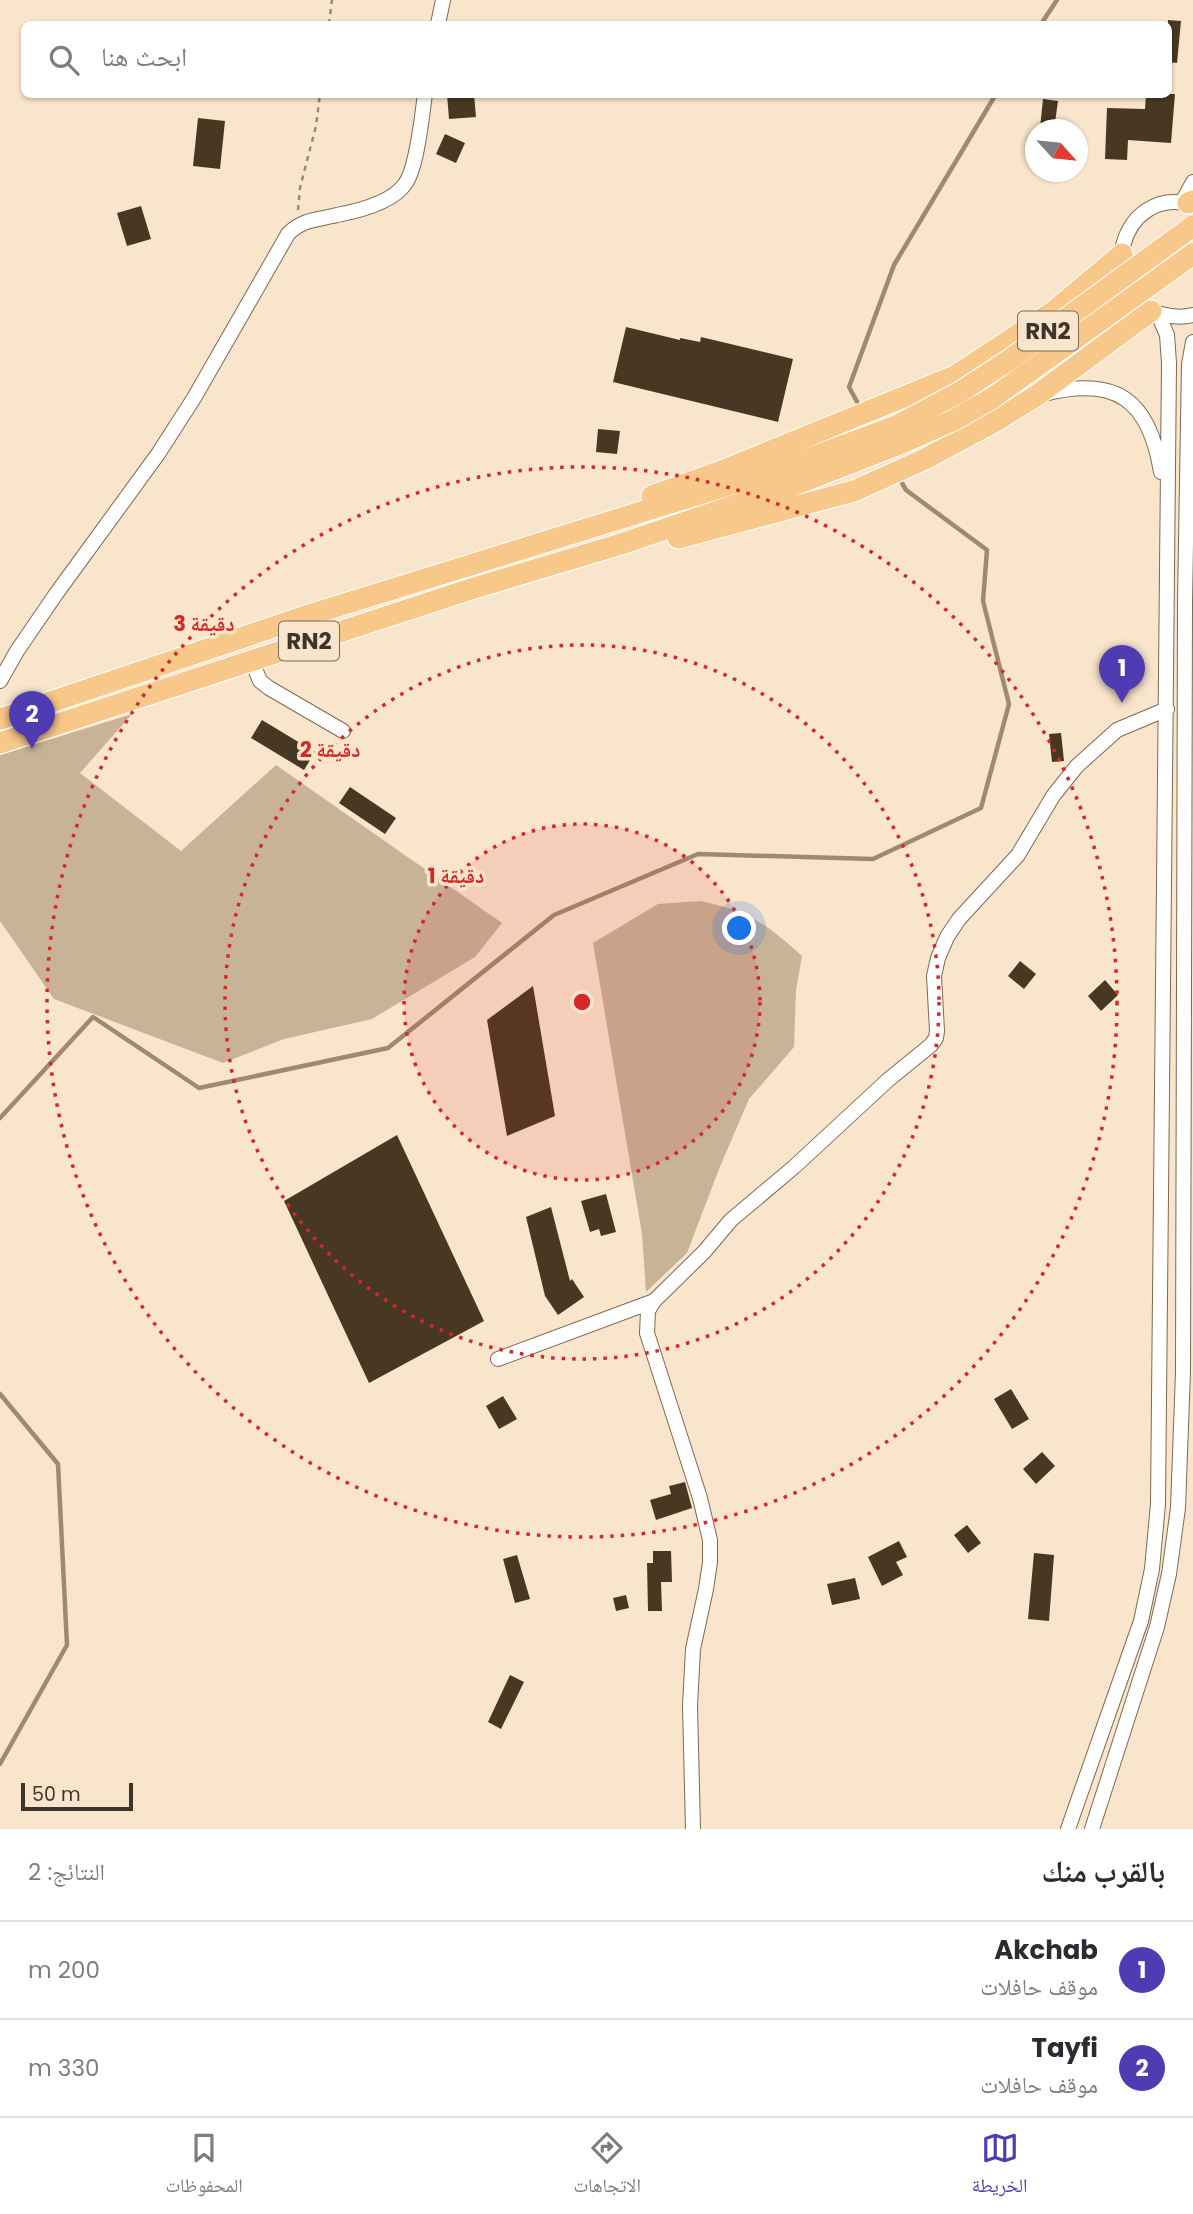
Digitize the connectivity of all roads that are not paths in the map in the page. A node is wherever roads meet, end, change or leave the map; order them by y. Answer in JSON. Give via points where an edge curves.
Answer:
{"nodes":[{"id":1,"x":443,"y":0,"type":"edge"},
{"id":2,"x":439,"y":21,"type":"edge"},
{"id":3,"x":424,"y":98,"type":"edge"},
{"id":4,"x":1193,"y":182,"type":"edge"},
{"id":5,"x":1189,"y":203,"type":"edge"},
{"id":6,"x":1193,"y":226,"type":"edge"},
{"id":7,"x":1122,"y":254,"type":"junction"},
{"id":8,"x":1193,"y":254,"type":"edge"},
{"id":9,"x":1155,"y":312,"type":"junction"},
{"id":10,"x":1193,"y":315,"type":"edge"},
{"id":11,"x":1193,"y":342,"type":"edge"},
{"id":12,"x":1035,"y":396,"type":"junction"},
{"id":13,"x":1193,"y":418,"type":"edge"},
{"id":14,"x":1187,"y":445,"type":"junction"},
{"id":15,"x":835,"y":460,"type":"junction"},
{"id":16,"x":1167,"y":513,"type":"junction"},
{"id":17,"x":588,"y":528,"type":"junction"},
{"id":18,"x":621,"y":544,"type":"junction"},
{"id":19,"x":1193,"y":583,"type":"edge"},
{"id":20,"x":1185,"y":602,"type":"junction"},
{"id":21,"x":251,"y":659,"type":"junction"},
{"id":22,"x":0,"y":681,"type":"edge"},
{"id":23,"x":1167,"y":709,"type":"junction"},
{"id":24,"x":0,"y":719,"type":"edge"},
{"id":25,"x":343,"y":731,"type":"dead end"},
{"id":26,"x":0,"y":743,"type":"edge"},
{"id":27,"x":1188,"y":1241,"type":"edge"},
{"id":28,"x":654,"y":1301,"type":"junction"},
{"id":29,"x":498,"y":1359,"type":"dead end"},
{"id":30,"x":1188,"y":1370,"type":"edge"},
{"id":31,"x":693,"y":1829,"type":"edge"},
{"id":32,"x":1068,"y":1829,"type":"edge"},
{"id":33,"x":1092,"y":1829,"type":"edge"}],
"edges":[{"from":1,"to":2,"type":"street"},
{"from":3,"to":22,"type":"street","via":[[404,187],[362,208],[300,223],[288,234],[158,454],[56,594]]},
{"from":4,"to":5,"type":"street"},
{"from":5,"to":7,"type":"street","via":[[1169,202],[1145,211],[1128,229]]},
{"from":6,"to":15,"type":"highway","number":"RN2","bridge":true,"via":[[960,393]]},
{"from":7,"to":9,"type":"street","via":[[1122,274],[1129,292]]},
{"from":7,"to":17,"type":"highway","via":[[1062,305],[984,359],[934,385],[643,499]]},
{"from":8,"to":15,"type":"highway","number":"RN2","bridge":true,"via":[[991,399],[952,421]]},
{"from":9,"to":10,"type":"street","via":[[1172,317]]},
{"from":9,"to":12,"type":"highway"},
{"from":9,"to":16,"type":"street","via":[[1169,348]]},
{"from":11,"to":14,"type":"street"},
{"from":12,"to":16,"type":"street","via":[[1088,387],[1127,400],[1141,413],[1152,434]]},
{"from":12,"to":18,"type":"highway","via":[[994,422],[854,491],[674,539]]},
{"from":13,"to":14,"type":"street"},
{"from":14,"to":20,"type":"street"},
{"from":15,"to":17,"type":"highway","number":"RN2"},
{"from":15,"to":18,"type":"highway","number":"RN2","via":[[789,488]]},
{"from":16,"to":23,"type":"street"},
{"from":17,"to":24,"type":"highway","number":"RN2"},
{"from":18,"to":21,"type":"highway","number":"RN2"},
{"from":19,"to":20,"type":"street"},
{"from":20,"to":27,"type":"street"},
{"from":21,"to":25,"type":"street","via":[[260,681]]},
{"from":21,"to":26,"type":"highway","number":"RN2"},
{"from":23,"to":28,"type":"street","via":[[1117,730],[1077,766],[1018,855],[959,919],[938,958],[934,976],[937,1031],[930,1045],[731,1220]]},
{"from":23,"to":32,"type":"street","via":[[1158,1504],[1141,1621]]},
{"from":27,"to":30,"type":"street"},
{"from":28,"to":29,"type":"street"},
{"from":28,"to":31,"type":"street","via":[[648,1311],[647,1333],[710,1540],[690,1706]]},
{"from":30,"to":33,"type":"street","via":[[1169,1574],[1157,1627]]}]}
